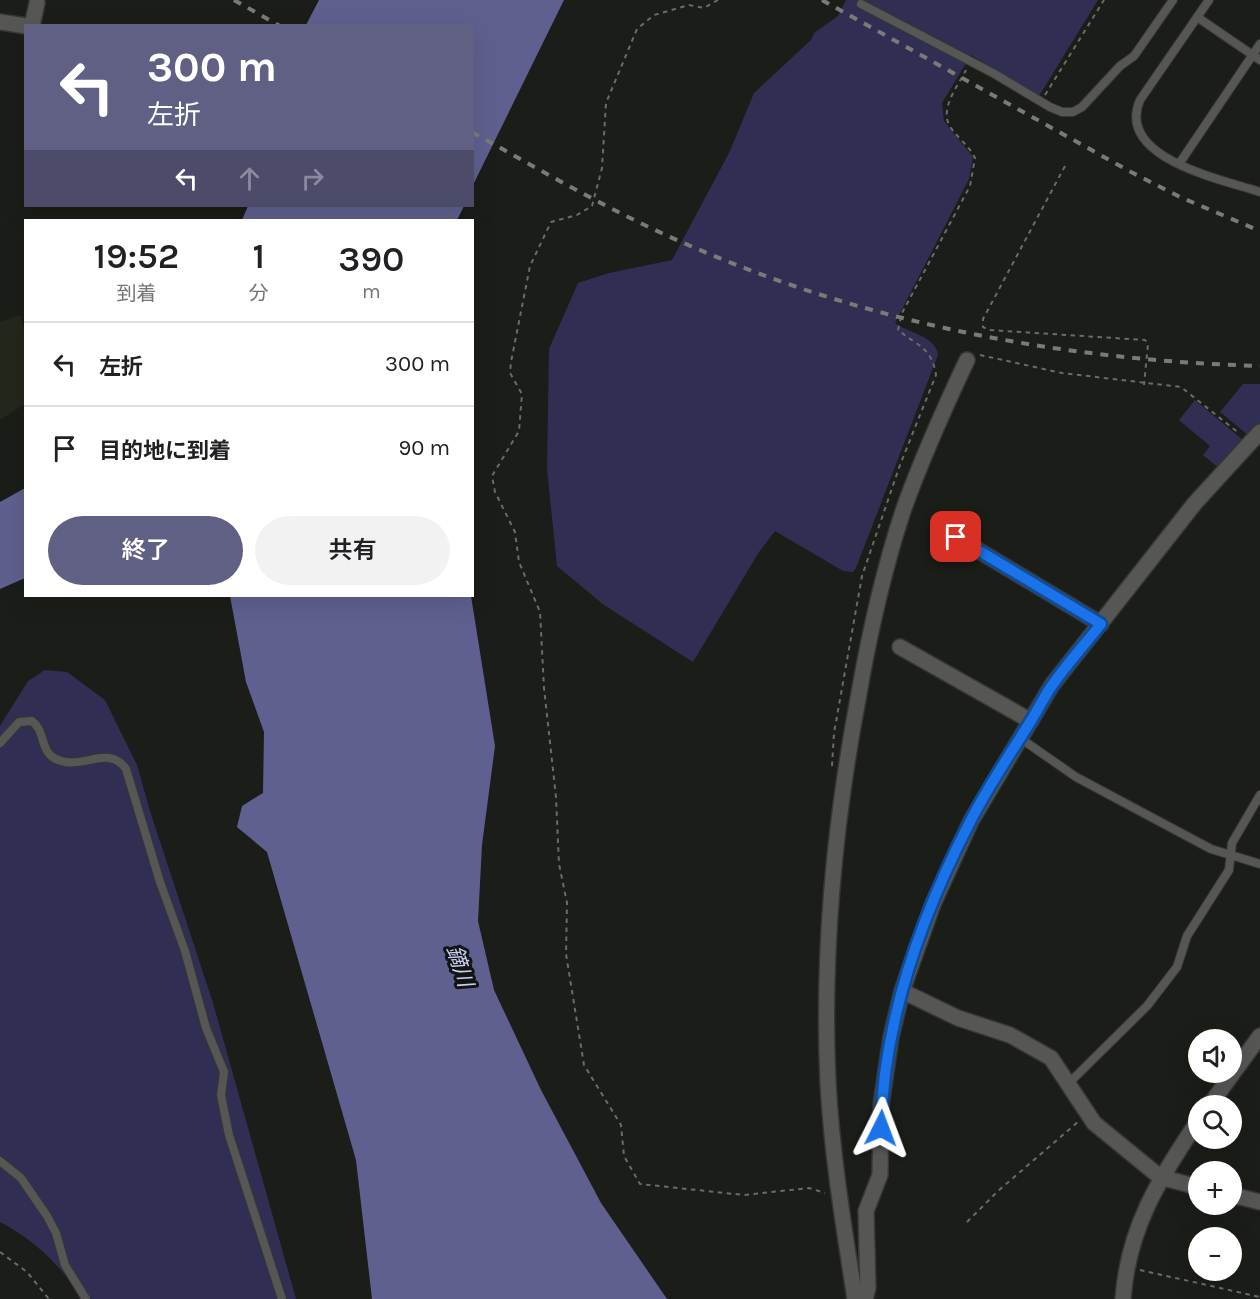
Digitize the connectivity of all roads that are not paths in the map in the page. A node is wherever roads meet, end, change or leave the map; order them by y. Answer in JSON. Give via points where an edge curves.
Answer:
{"nodes":[{"id":1,"x":1173,"y":0,"type":"edge"},
{"id":2,"x":1209,"y":0,"type":"edge"},
{"id":3,"x":37,"y":2,"type":"edge"},
{"id":4,"x":861,"y":4,"type":"dead end"},
{"id":5,"x":1197,"y":17,"type":"junction"},
{"id":6,"x":0,"y":22,"type":"edge"},
{"id":7,"x":32,"y":24,"type":"edge"},
{"id":8,"x":24,"y":26,"type":"edge"},
{"id":9,"x":1260,"y":44,"type":"edge"},
{"id":10,"x":1256,"y":57,"type":"edge"},
{"id":11,"x":1179,"y":164,"type":"junction"},
{"id":12,"x":1260,"y":192,"type":"edge"},
{"id":13,"x":967,"y":360,"type":"road end"},
{"id":14,"x":1255,"y":437,"type":"edge"},
{"id":15,"x":956,"y":537,"type":"dead end"},
{"id":16,"x":1101,"y":624,"type":"junction"},
{"id":17,"x":900,"y":647,"type":"dead end"},
{"id":18,"x":1031,"y":721,"type":"junction"},
{"id":19,"x":1018,"y":738,"type":"junction"},
{"id":20,"x":0,"y":743,"type":"edge"},
{"id":21,"x":1260,"y":795,"type":"edge"},
{"id":22,"x":1232,"y":855,"type":"junction"},
{"id":23,"x":1260,"y":864,"type":"edge"},
{"id":24,"x":902,"y":991,"type":"junction"},
{"id":25,"x":1260,"y":1036,"type":"edge"},
{"id":26,"x":1068,"y":1084,"type":"junction"},
{"id":27,"x":1217,"y":1095,"type":"edge"},
{"id":28,"x":1188,"y":1136,"type":"edge"},
{"id":29,"x":0,"y":1161,"type":"edge"},
{"id":30,"x":1160,"y":1177,"type":"junction"},
{"id":31,"x":1188,"y":1184,"type":"edge"},
{"id":32,"x":1242,"y":1198,"type":"edge"},
{"id":33,"x":1260,"y":1202,"type":"edge"},
{"id":34,"x":86,"y":1299,"type":"edge"},
{"id":35,"x":282,"y":1299,"type":"edge"},
{"id":36,"x":855,"y":1299,"type":"edge"},
{"id":37,"x":865,"y":1299,"type":"edge"},
{"id":38,"x":1123,"y":1299,"type":"edge"}],
"edges":[{"from":1,"to":4,"type":"lane","via":[[1134,56],[1073,112],[1062,112],[1041,102]]},
{"from":2,"to":5,"type":"lane"},
{"from":3,"to":7,"type":"street"},
{"from":5,"to":10,"type":"lane"},
{"from":5,"to":11,"type":"lane","via":[[1140,100],[1135,114],[1143,140]]},
{"from":6,"to":8,"type":"street"},
{"from":9,"to":10,"type":"lane"},
{"from":10,"to":11,"type":"lane"},
{"from":11,"to":12,"type":"lane"},
{"from":13,"to":36,"type":"street","via":[[904,510],[885,572],[849,746],[832,864],[828,1083],[839,1196]]},
{"from":14,"to":16,"type":"street","via":[[1195,503]]},
{"from":15,"to":16,"type":"street"},
{"from":16,"to":18,"type":"street","via":[[1052,685]]},
{"from":17,"to":18,"type":"street"},
{"from":18,"to":19,"type":"street"},
{"from":19,"to":22,"type":"lane","via":[[1076,777],[1211,849]]},
{"from":19,"to":24,"type":"street","via":[[970,820],[933,904]]},
{"from":20,"to":35,"type":"lane","via":[[19,722],[32,721],[37,724],[47,751],[57,759],[70,762],[108,757],[119,760],[126,769],[206,1028],[224,1072],[221,1095],[229,1135]]},
{"from":21,"to":22,"type":"lane","via":[[1232,843]]},
{"from":22,"to":23,"type":"lane"},
{"from":22,"to":26,"type":"lane","via":[[1229,870],[1187,936],[1177,967],[1147,1006]]},
{"from":24,"to":26,"type":"street","via":[[958,1018],[1010,1035],[1051,1058]]},
{"from":24,"to":37,"type":"street","via":[[881,1105],[880,1175],[866,1211]]},
{"from":25,"to":27,"type":"street"},
{"from":26,"to":30,"type":"street","via":[[1094,1123]]},
{"from":28,"to":30,"type":"street"},
{"from":29,"to":34,"type":"lane","via":[[21,1178],[47,1216],[64,1265]]},
{"from":30,"to":31,"type":"street"},
{"from":30,"to":38,"type":"street","via":[[1137,1227],[1125,1267]]},
{"from":32,"to":33,"type":"street"}]}
